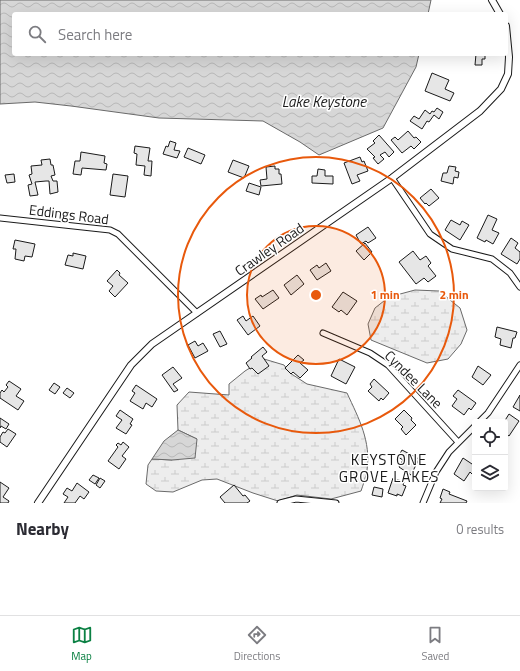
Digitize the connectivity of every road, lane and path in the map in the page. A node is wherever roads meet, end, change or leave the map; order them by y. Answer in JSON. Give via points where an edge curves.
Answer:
{"nodes":[{"id":1,"x":492,"y":0,"type":"edge"},
{"id":2,"x":499,"y":12,"type":"edge"},
{"id":3,"x":508,"y":47,"type":"edge"},
{"id":4,"x":392,"y":178,"type":"junction"},
{"id":5,"x":0,"y":218,"type":"edge"},
{"id":6,"x":520,"y":287,"type":"edge"},
{"id":7,"x":197,"y":313,"type":"junction"},
{"id":8,"x":323,"y":333,"type":"dead end"},
{"id":9,"x":520,"y":365,"type":"edge"},
{"id":10,"x":482,"y":419,"type":"edge"},
{"id":11,"x":472,"y":429,"type":"edge"},
{"id":12,"x":458,"y":442,"type":"junction"},
{"id":13,"x":38,"y":503,"type":"edge"},
{"id":14,"x":280,"y":503,"type":"edge"},
{"id":15,"x":336,"y":503,"type":"edge"},
{"id":16,"x":423,"y":503,"type":"edge"}],
"edges":[{"from":1,"to":2,"type":"street"},
{"from":3,"to":4,"type":"street","name":"Crawley Road","via":[[508,74],[501,89],[480,111]]},
{"from":4,"to":6,"type":"street","via":[[430,234],[452,249],[492,259],[510,273]]},
{"from":4,"to":7,"type":"street","name":"Crawley Road"},
{"from":5,"to":7,"type":"street","name":"Eddings Road","via":[[110,230],[118,234]]},
{"from":7,"to":13,"type":"street","name":"Crawley Road","via":[[152,344],[131,365]]},
{"from":8,"to":12,"type":"street","name":"Cyndee Lane","via":[[370,353],[388,365]]},
{"from":9,"to":10,"type":"street"},
{"from":11,"to":12,"type":"street"},
{"from":12,"to":16,"type":"street","via":[[436,472]]},
{"from":14,"to":15,"type":"street","via":[[296,498]]}]}
